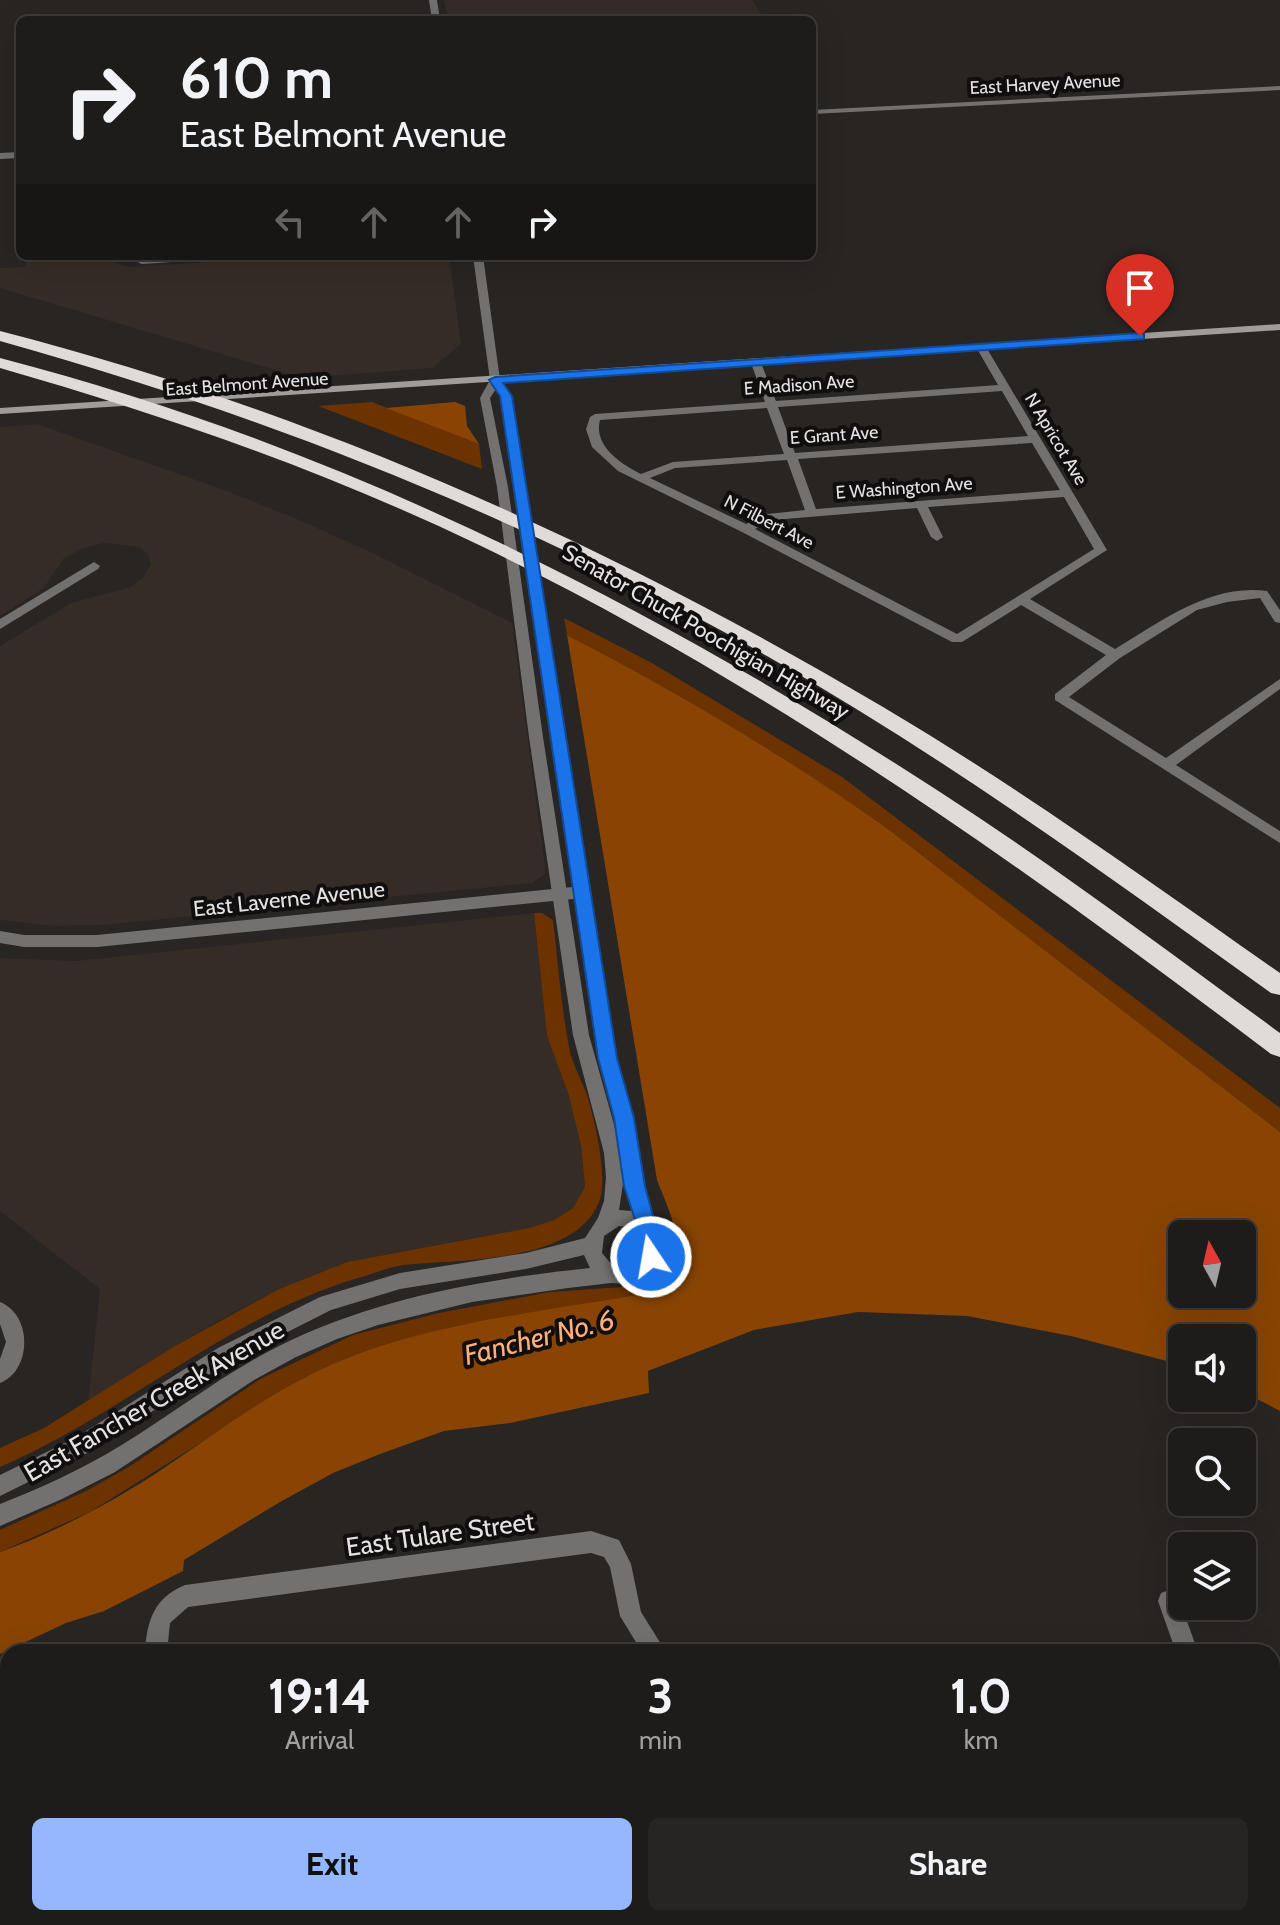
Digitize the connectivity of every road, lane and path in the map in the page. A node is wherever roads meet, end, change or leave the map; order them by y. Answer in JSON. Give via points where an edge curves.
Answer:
{"nodes":[{"id":1,"x":1280,"y":88,"type":"edge"},
{"id":2,"x":816,"y":112,"type":"edge"},
{"id":3,"x":479,"y":260,"type":"edge"},
{"id":4,"x":1280,"y":327,"type":"edge"},
{"id":5,"x":0,"y":336,"type":"edge"},
{"id":6,"x":981,"y":347,"type":"junction"},
{"id":7,"x":0,"y":363,"type":"edge"},
{"id":8,"x":756,"y":363,"type":"junction"},
{"id":9,"x":495,"y":380,"type":"junction"},
{"id":10,"x":1006,"y":388,"type":"junction"},
{"id":11,"x":772,"y":405,"type":"junction"},
{"id":12,"x":0,"y":411,"type":"edge"},
{"id":13,"x":595,"y":417,"type":"joint"},
{"id":14,"x":0,"y":420,"type":"edge"},
{"id":15,"x":1035,"y":439,"type":"junction"},
{"id":16,"x":791,"y":456,"type":"junction"},
{"id":17,"x":639,"y":479,"type":"junction"},
{"id":18,"x":1068,"y":493,"type":"junction"},
{"id":19,"x":921,"y":505,"type":"junction"},
{"id":20,"x":812,"y":513,"type":"junction"},
{"id":21,"x":746,"y":529,"type":"junction"},
{"id":22,"x":937,"y":537,"type":"dead end"},
{"id":23,"x":94,"y":566,"type":"dead end"},
{"id":24,"x":1020,"y":599,"type":"junction"},
{"id":25,"x":1280,"y":619,"type":"edge"},
{"id":26,"x":0,"y":625,"type":"edge"},
{"id":27,"x":1115,"y":655,"type":"junction"},
{"id":28,"x":1280,"y":683,"type":"edge"},
{"id":29,"x":1166,"y":765,"type":"junction"},
{"id":30,"x":1280,"y":838,"type":"edge"},
{"id":31,"x":583,"y":892,"type":"junction"},
{"id":32,"x":560,"y":894,"type":"junction"},
{"id":33,"x":0,"y":937,"type":"edge"},
{"id":34,"x":1280,"y":986,"type":"edge"},
{"id":35,"x":1280,"y":1047,"type":"edge"},
{"id":36,"x":605,"y":1224,"type":"junction"},
{"id":37,"x":646,"y":1230,"type":"junction"},
{"id":38,"x":590,"y":1245,"type":"junction"},
{"id":39,"x":615,"y":1274,"type":"junction"},
{"id":40,"x":0,"y":1311,"type":"edge"},
{"id":41,"x":0,"y":1374,"type":"edge"},
{"id":42,"x":0,"y":1486,"type":"edge"},
{"id":43,"x":0,"y":1515,"type":"edge"},
{"id":44,"x":1176,"y":1620,"type":"edge"},
{"id":45,"x":157,"y":1644,"type":"edge"},
{"id":46,"x":650,"y":1644,"type":"edge"},
{"id":47,"x":1184,"y":1644,"type":"edge"}],
"edges":[{"from":1,"to":2,"type":"street","name":"East Harvey Avenue"},
{"from":3,"to":9,"type":"street"},
{"from":4,"to":6,"type":"main road","name":"East Belmont Avenue"},
{"from":5,"to":34,"type":"highway","name":"Senator Chuck Poochigian Highway","via":[[284,423],[454,491],[581,550],[755,641],[902,728]]},
{"from":6,"to":8,"type":"main road","name":"East Belmont Avenue"},
{"from":6,"to":10,"type":"street","name":"N Apricot Ave"},
{"from":7,"to":35,"type":"highway","name":"Senator Chuck Poochigian Highway","via":[[216,429],[356,481],[592,595],[797,710],[922,791]]},
{"from":8,"to":9,"type":"main road","name":"East Belmont Avenue"},
{"from":8,"to":11,"type":"street"},
{"from":9,"to":12,"type":"main road","name":"East Belmont Avenue"},
{"from":9,"to":14,"type":"main road","name":"East Belmont Avenue"},
{"from":9,"to":31,"type":"street","via":[[506,396]]},
{"from":9,"to":32,"type":"street","via":[[485,398],[497,443]]},
{"from":10,"to":11,"type":"street","name":"E Madison Ave"},
{"from":10,"to":15,"type":"street","name":"N Apricot Ave"},
{"from":11,"to":13,"type":"street","name":"E Madison Ave"},
{"from":11,"to":16,"type":"street"},
{"from":13,"to":17,"type":"street","name":"N Filbert Ave","via":[[592,429],[598,447]]},
{"from":15,"to":16,"type":"street","name":"E Grant Ave"},
{"from":15,"to":18,"type":"street","name":"N Apricot Ave"},
{"from":16,"to":17,"type":"street","name":"E Grant Ave","via":[[673,465]]},
{"from":16,"to":20,"type":"street"},
{"from":17,"to":21,"type":"street","name":"N Filbert Ave"},
{"from":18,"to":19,"type":"street","name":"E Washington Ave"},
{"from":18,"to":24,"type":"street","name":"N Apricot Ave","via":[[1101,550]]},
{"from":19,"to":20,"type":"street","name":"E Washington Ave"},
{"from":19,"to":22,"type":"street"},
{"from":20,"to":21,"type":"street","name":"E Washington Ave","via":[[768,518]]},
{"from":21,"to":24,"type":"street","name":"N Filbert Ave","via":[[957,639]]},
{"from":23,"to":26,"type":"street"},
{"from":24,"to":27,"type":"street"},
{"from":25,"to":27,"type":"street","via":[[1263,594],[1227,598],[1193,607]]},
{"from":27,"to":29,"type":"street","via":[[1060,697]]},
{"from":28,"to":29,"type":"street"},
{"from":29,"to":30,"type":"street"},
{"from":31,"to":32,"type":"street","name":"East Laverne Avenue"},
{"from":31,"to":37,"type":"street","via":[[607,1058]]},
{"from":32,"to":33,"type":"street","name":"East Laverne Avenue","via":[[97,941]]},
{"from":32,"to":36,"type":"street","via":[[582,1043],[606,1122],[613,1170],[613,1199]]},
{"from":36,"to":37,"type":"street","via":[[631,1221]]},
{"from":36,"to":38,"type":"street"},
{"from":37,"to":39,"type":"street","via":[[653,1248],[646,1265],[628,1275]]},
{"from":38,"to":39,"type":"street","via":[[599,1267]]},
{"from":38,"to":42,"type":"street","name":"East Fancher Creek Avenue","via":[[400,1281],[327,1303],[225,1354],[82,1445]]},
{"from":39,"to":43,"type":"street","name":"East Fancher Creek Avenue","via":[[439,1302],[349,1325],[249,1371],[106,1465]]},
{"from":40,"to":41,"type":"street","via":[[13,1326],[16,1349]]},
{"from":44,"to":47,"type":"street"},
{"from":45,"to":46,"type":"street","name":"East Tulare Street","via":[[165,1607],[185,1596],[591,1542],[611,1548],[620,1564],[631,1616]]}]}
